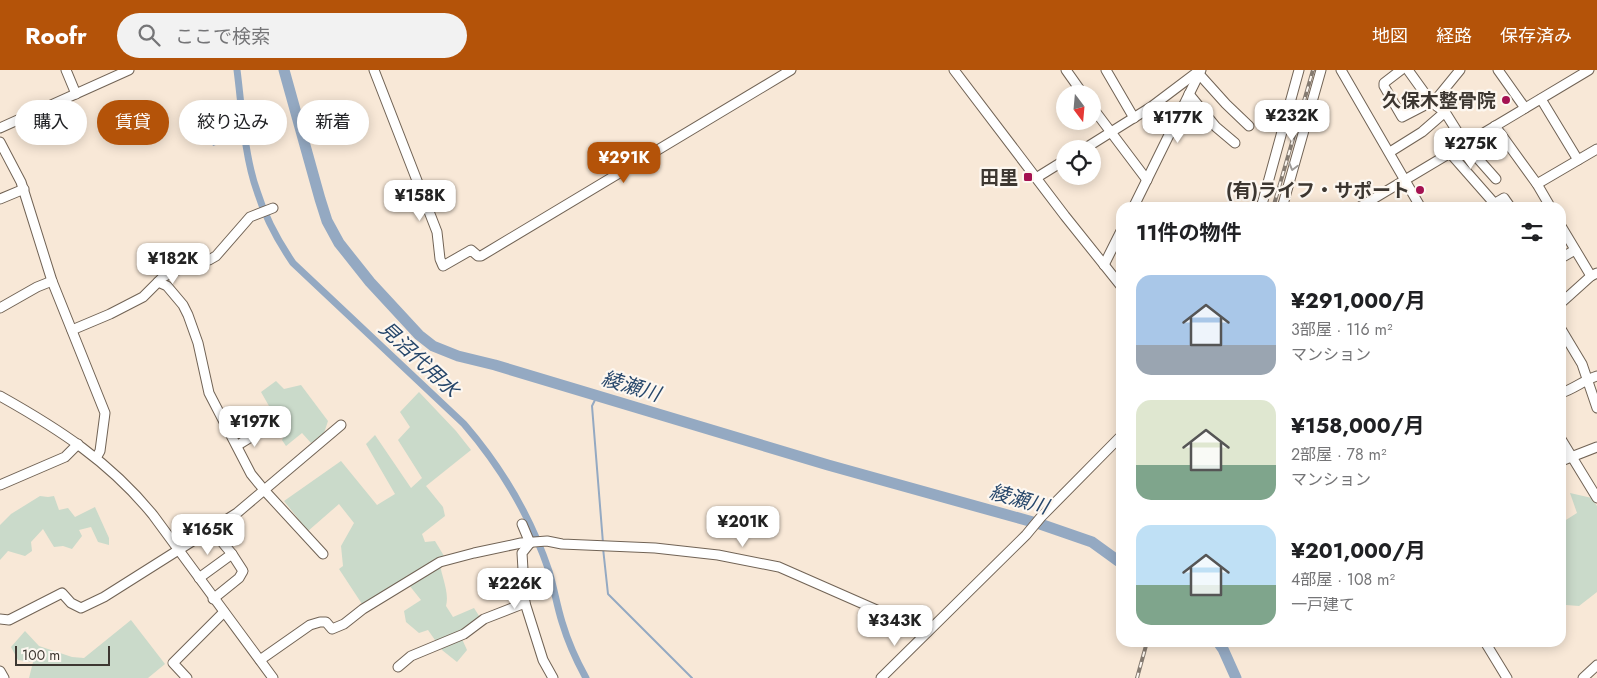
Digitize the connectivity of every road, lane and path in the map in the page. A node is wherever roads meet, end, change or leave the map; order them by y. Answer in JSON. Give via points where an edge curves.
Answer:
{"nodes":[{"id":1,"x":66,"y":70,"type":"edge"},
{"id":2,"x":129,"y":70,"type":"edge"},
{"id":3,"x":374,"y":70,"type":"edge"},
{"id":4,"x":791,"y":70,"type":"edge"},
{"id":5,"x":954,"y":70,"type":"edge"},
{"id":6,"x":1066,"y":70,"type":"edge"},
{"id":7,"x":1106,"y":70,"type":"edge"},
{"id":8,"x":1299,"y":70,"type":"edge"},
{"id":9,"x":1321,"y":70,"type":"edge"},
{"id":10,"x":1341,"y":70,"type":"edge"},
{"id":11,"x":1401,"y":70,"type":"edge"},
{"id":12,"x":1408,"y":70,"type":"edge"},
{"id":13,"x":1460,"y":70,"type":"edge"},
{"id":14,"x":1499,"y":70,"type":"edge"},
{"id":15,"x":1589,"y":70,"type":"edge"},
{"id":16,"x":1200,"y":71,"type":"edge"},
{"id":17,"x":1077,"y":85,"type":"edge"},
{"id":18,"x":76,"y":94,"type":"junction"},
{"id":19,"x":1189,"y":94,"type":"junction"},
{"id":20,"x":1541,"y":99,"type":"junction"},
{"id":21,"x":1432,"y":102,"type":"junction"},
{"id":22,"x":1525,"y":108,"type":"junction"},
{"id":23,"x":1444,"y":112,"type":"junction"},
{"id":24,"x":1134,"y":118,"type":"junction"},
{"id":25,"x":1101,"y":119,"type":"edge"},
{"id":26,"x":1249,"y":126,"type":"dead end"},
{"id":27,"x":1495,"y":126,"type":"junction"},
{"id":28,"x":0,"y":128,"type":"edge"},
{"id":29,"x":1111,"y":133,"type":"junction"},
{"id":30,"x":1099,"y":140,"type":"edge"},
{"id":31,"x":0,"y":142,"type":"edge"},
{"id":32,"x":1235,"y":143,"type":"dead end"},
{"id":33,"x":1465,"y":144,"type":"junction"},
{"id":34,"x":1597,"y":148,"type":"edge"},
{"id":35,"x":1390,"y":152,"type":"junction"},
{"id":36,"x":1450,"y":153,"type":"junction"},
{"id":37,"x":1578,"y":160,"type":"junction"},
{"id":38,"x":1056,"y":166,"type":"edge"},
{"id":39,"x":1036,"y":178,"type":"junction"},
{"id":40,"x":1406,"y":179,"type":"junction"},
{"id":41,"x":1496,"y":179,"type":"dead end"},
{"id":42,"x":1147,"y":180,"type":"junction"},
{"id":43,"x":1537,"y":184,"type":"junction"},
{"id":44,"x":24,"y":189,"type":"junction"},
{"id":45,"x":0,"y":199,"type":"edge"},
{"id":46,"x":1136,"y":202,"type":"edge"},
{"id":47,"x":1263,"y":202,"type":"edge"},
{"id":48,"x":1284,"y":202,"type":"edge"},
{"id":49,"x":1368,"y":202,"type":"edge"},
{"id":50,"x":1418,"y":202,"type":"edge"},
{"id":51,"x":1488,"y":202,"type":"edge"},
{"id":52,"x":1496,"y":202,"type":"edge"},
{"id":53,"x":1507,"y":202,"type":"edge"},
{"id":54,"x":1548,"y":202,"type":"edge"},
{"id":55,"x":267,"y":210,"type":"dead end"},
{"id":56,"x":1566,"y":235,"type":"edge"},
{"id":57,"x":1116,"y":241,"type":"edge"},
{"id":58,"x":1575,"y":250,"type":"junction"},
{"id":59,"x":1566,"y":255,"type":"edge"},
{"id":60,"x":1104,"y":266,"type":"junction"},
{"id":61,"x":1594,"y":274,"type":"edge"},
{"id":62,"x":1116,"y":280,"type":"edge"},
{"id":63,"x":52,"y":281,"type":"junction"},
{"id":64,"x":158,"y":282,"type":"junction"},
{"id":65,"x":1566,"y":299,"type":"edge"},
{"id":66,"x":0,"y":308,"type":"edge"},
{"id":67,"x":72,"y":330,"type":"junction"},
{"id":68,"x":1566,"y":337,"type":"edge"},
{"id":69,"x":1592,"y":377,"type":"edge"},
{"id":70,"x":1566,"y":390,"type":"edge"},
{"id":71,"x":0,"y":396,"type":"edge"},
{"id":72,"x":1597,"y":408,"type":"edge"},
{"id":73,"x":341,"y":425,"type":"dead end"},
{"id":74,"x":259,"y":432,"type":"dead end"},
{"id":75,"x":1116,"y":441,"type":"edge"},
{"id":76,"x":78,"y":444,"type":"junction"},
{"id":77,"x":238,"y":445,"type":"junction"},
{"id":78,"x":1597,"y":447,"type":"edge"},
{"id":79,"x":1566,"y":448,"type":"edge"},
{"id":80,"x":1571,"y":456,"type":"junction"},
{"id":81,"x":96,"y":458,"type":"junction"},
{"id":82,"x":1566,"y":458,"type":"edge"},
{"id":83,"x":0,"y":485,"type":"edge"},
{"id":84,"x":265,"y":491,"type":"junction"},
{"id":85,"x":1597,"y":497,"type":"edge"},
{"id":86,"x":522,"y":524,"type":"dead end"},
{"id":87,"x":212,"y":530,"type":"junction"},
{"id":88,"x":535,"y":542,"type":"junction"},
{"id":89,"x":179,"y":550,"type":"junction"},
{"id":90,"x":232,"y":554,"type":"junction"},
{"id":91,"x":323,"y":554,"type":"dead end"},
{"id":92,"x":199,"y":578,"type":"junction"},
{"id":93,"x":214,"y":599,"type":"junction"},
{"id":94,"x":525,"y":602,"type":"junction"},
{"id":95,"x":224,"y":612,"type":"junction"},
{"id":96,"x":0,"y":619,"type":"edge"},
{"id":97,"x":927,"y":632,"type":"junction"},
{"id":98,"x":1487,"y":647,"type":"edge"},
{"id":99,"x":260,"y":660,"type":"junction"},
{"id":100,"x":1597,"y":665,"type":"edge"},
{"id":101,"x":398,"y":667,"type":"dead end"},
{"id":102,"x":0,"y":671,"type":"edge"},
{"id":103,"x":4,"y":678,"type":"edge"},
{"id":104,"x":187,"y":678,"type":"edge"},
{"id":105,"x":273,"y":678,"type":"edge"},
{"id":106,"x":553,"y":678,"type":"edge"},
{"id":107,"x":880,"y":678,"type":"edge"},
{"id":108,"x":1507,"y":678,"type":"edge"},
{"id":109,"x":1583,"y":678,"type":"edge"}],
"edges":[{"from":1,"to":18,"type":"street"},
{"from":2,"to":18,"type":"street"},
{"from":3,"to":4,"type":"street","via":[[437,232],[443,266],[471,250],[481,256]]},
{"from":5,"to":39,"type":"street"},
{"from":6,"to":17,"type":"street"},
{"from":7,"to":24,"type":"street"},
{"from":8,"to":47,"type":"street"},
{"from":9,"to":48,"type":"street","one_way":true},
{"from":10,"to":35,"type":"street"},
{"from":11,"to":21,"type":"street","via":[[1384,86],[1402,117]]},
{"from":12,"to":21,"type":"street"},
{"from":13,"to":21,"type":"street"},
{"from":14,"to":22,"type":"street"},
{"from":15,"to":20,"type":"street"},
{"from":16,"to":19,"type":"street"},
{"from":16,"to":24,"type":"street"},
{"from":16,"to":26,"type":"street","via":[[1226,104]]},
{"from":18,"to":28,"type":"street"},
{"from":19,"to":32,"type":"street","via":[[1216,127]]},
{"from":19,"to":42,"type":"street"},
{"from":20,"to":22,"type":"street"},
{"from":20,"to":37,"type":"street"},
{"from":21,"to":23,"type":"street"},
{"from":22,"to":27,"type":"street"},
{"from":23,"to":33,"type":"street"},
{"from":23,"to":35,"type":"street","via":[[1422,132]]},
{"from":24,"to":29,"type":"street"},
{"from":25,"to":29,"type":"street"},
{"from":27,"to":33,"type":"street"},
{"from":27,"to":43,"type":"street"},
{"from":29,"to":30,"type":"street"},
{"from":29,"to":42,"type":"street"},
{"from":31,"to":44,"type":"street"},
{"from":33,"to":36,"type":"street"},
{"from":33,"to":41,"type":"street"},
{"from":34,"to":37,"type":"street"},
{"from":35,"to":40,"type":"street"},
{"from":36,"to":40,"type":"street"},
{"from":36,"to":51,"type":"street"},
{"from":37,"to":43,"type":"street"},
{"from":38,"to":39,"type":"street"},
{"from":39,"to":60,"type":"street"},
{"from":40,"to":49,"type":"street"},
{"from":40,"to":50,"type":"street"},
{"from":42,"to":46,"type":"street"},
{"from":43,"to":54,"type":"street"},
{"from":44,"to":45,"type":"street"},
{"from":44,"to":63,"type":"street"},
{"from":52,"to":53,"type":"street","via":[[1504,198]]},
{"from":55,"to":64,"type":"street","via":[[246,221],[216,256],[184,267]]},
{"from":56,"to":58,"type":"street"},
{"from":57,"to":60,"type":"street"},
{"from":58,"to":59,"type":"street"},
{"from":58,"to":61,"type":"street"},
{"from":60,"to":62,"type":"street"},
{"from":61,"to":65,"type":"street"},
{"from":63,"to":66,"type":"street"},
{"from":63,"to":67,"type":"street"},
{"from":64,"to":67,"type":"street","via":[[143,297]]},
{"from":64,"to":77,"type":"street","via":[[168,286],[188,315],[209,393]]},
{"from":67,"to":81,"type":"street","via":[[105,413],[100,451]]},
{"from":68,"to":69,"type":"street"},
{"from":69,"to":70,"type":"street"},
{"from":69,"to":72,"type":"street"},
{"from":71,"to":76,"type":"street"},
{"from":73,"to":84,"type":"street"},
{"from":74,"to":77,"type":"street"},
{"from":75,"to":97,"type":"street"},
{"from":76,"to":81,"type":"street"},
{"from":76,"to":83,"type":"street","via":[[65,457]]},
{"from":77,"to":84,"type":"street","via":[[252,474]]},
{"from":78,"to":80,"type":"street"},
{"from":79,"to":80,"type":"street"},
{"from":80,"to":82,"type":"street"},
{"from":80,"to":85,"type":"street"},
{"from":81,"to":89,"type":"street","via":[[135,493]]},
{"from":84,"to":87,"type":"street"},
{"from":84,"to":91,"type":"street"},
{"from":86,"to":88,"type":"street"},
{"from":87,"to":89,"type":"street"},
{"from":87,"to":90,"type":"street"},
{"from":88,"to":94,"type":"street","via":[[522,553]]},
{"from":88,"to":97,"type":"street","via":[[655,548],[718,555],[774,566]]},
{"from":88,"to":99,"type":"street","via":[[440,562],[344,624],[332,629],[326,622],[310,625]]},
{"from":89,"to":92,"type":"street"},
{"from":89,"to":96,"type":"street","via":[[81,608],[62,593],[9,620]]},
{"from":90,"to":92,"type":"street"},
{"from":90,"to":93,"type":"street","via":[[243,571]]},
{"from":92,"to":93,"type":"street"},
{"from":93,"to":95,"type":"street"},
{"from":94,"to":101,"type":"street","via":[[484,619],[464,634],[411,656]]},
{"from":94,"to":106,"type":"street","via":[[542,660]]},
{"from":95,"to":99,"type":"street"},
{"from":95,"to":104,"type":"street","via":[[172,663]]},
{"from":97,"to":107,"type":"street"},
{"from":98,"to":108,"type":"street"},
{"from":99,"to":105,"type":"street"},
{"from":100,"to":109,"type":"street"},
{"from":102,"to":103,"type":"street"}]}
